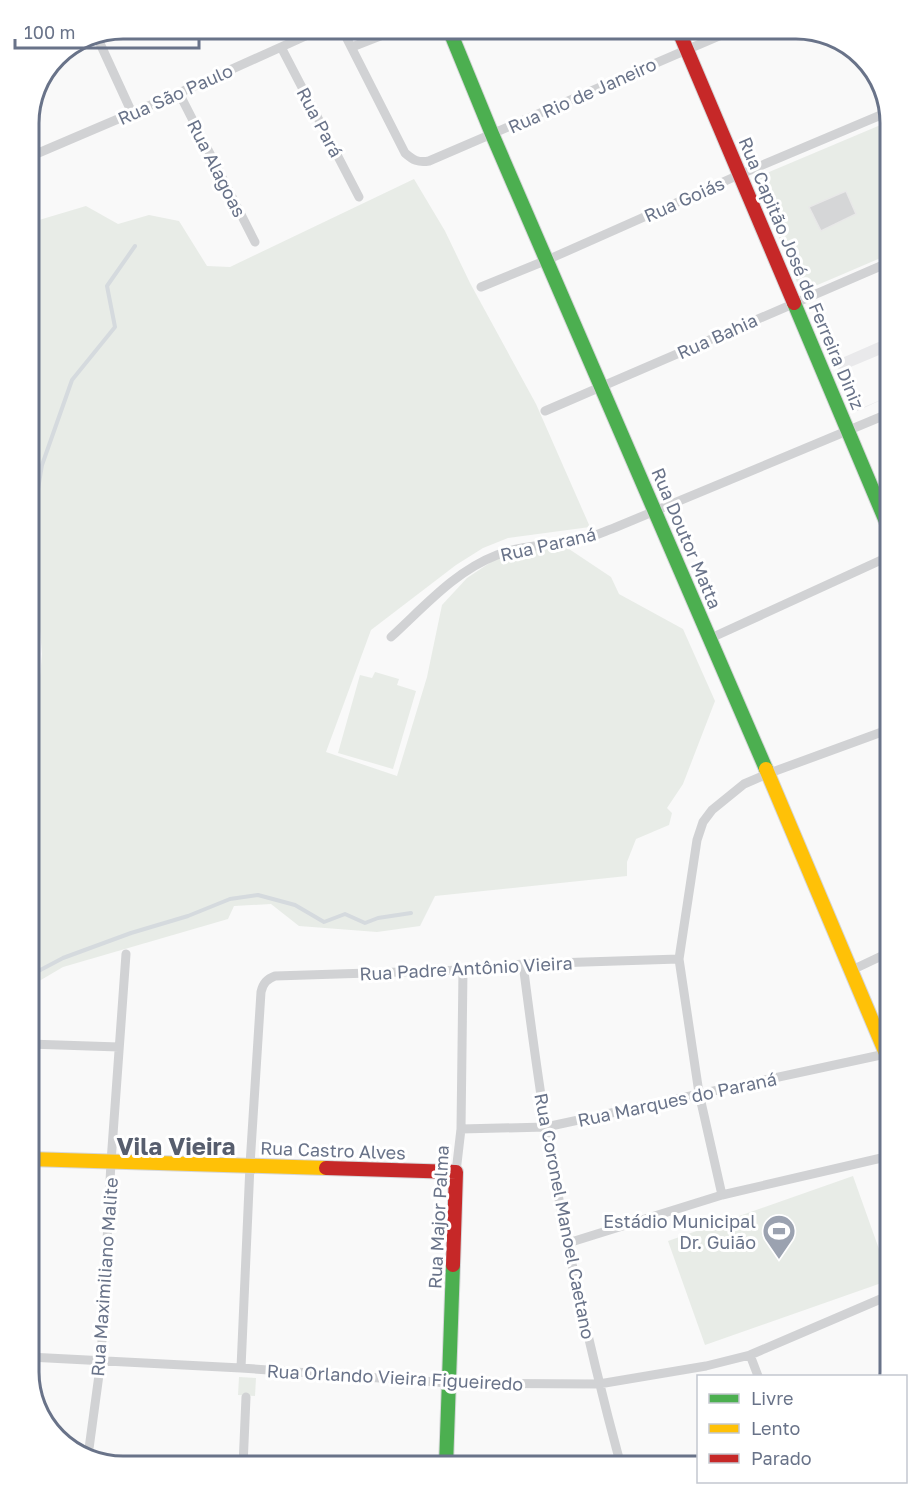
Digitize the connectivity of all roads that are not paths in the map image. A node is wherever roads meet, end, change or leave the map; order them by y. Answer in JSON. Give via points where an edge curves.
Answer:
{"nodes":[{"id":1,"x":298,"y":39,"type":"edge"},
{"id":2,"x":348,"y":39,"type":"edge"},
{"id":3,"x":372,"y":39,"type":"edge"},
{"id":4,"x":453,"y":39,"type":"edge"},
{"id":5,"x":683,"y":39,"type":"edge"},
{"id":6,"x":710,"y":39,"type":"edge"},
{"id":7,"x":100,"y":43,"type":"edge"},
{"id":8,"x":281,"y":47,"type":"junction"},
{"id":9,"x":352,"y":47,"type":"junction"},
{"id":10,"x":687,"y":48,"type":"junction"},
{"id":11,"x":179,"y":93,"type":"junction"},
{"id":12,"x":132,"y":113,"type":"junction"},
{"id":13,"x":879,"y":116,"type":"edge"},
{"id":14,"x":492,"y":134,"type":"junction"},
{"id":15,"x":39,"y":153,"type":"edge"},
{"id":16,"x":741,"y":174,"type":"junction"},
{"id":17,"x":360,"y":197,"type":"dead end"},
{"id":18,"x":255,"y":242,"type":"dead end"},
{"id":19,"x":547,"y":260,"type":"junction"},
{"id":20,"x":880,"y":267,"type":"edge"},
{"id":21,"x":481,"y":287,"type":"dead end"},
{"id":22,"x":794,"y":302,"type":"junction"},
{"id":23,"x":602,"y":386,"type":"junction"},
{"id":24,"x":545,"y":411,"type":"dead end"},
{"id":25,"x":880,"y":418,"type":"edge"},
{"id":26,"x":850,"y":431,"type":"junction"},
{"id":27,"x":880,"y":504,"type":"edge"},
{"id":28,"x":656,"y":512,"type":"junction"},
{"id":29,"x":880,"y":561,"type":"edge"},
{"id":30,"x":391,"y":637,"type":"dead end"},
{"id":31,"x":711,"y":638,"type":"junction"},
{"id":32,"x":880,"y":733,"type":"edge"},
{"id":33,"x":767,"y":774,"type":"junction"},
{"id":34,"x":126,"y":954,"type":"dead end"},
{"id":35,"x":880,"y":957,"type":"edge"},
{"id":36,"x":680,"y":958,"type":"junction"},
{"id":37,"x":523,"y":964,"type":"junction"},
{"id":38,"x":463,"y":970,"type":"junction"},
{"id":39,"x":852,"y":970,"type":"junction"},
{"id":40,"x":880,"y":1035,"type":"edge"},
{"id":41,"x":39,"y":1044,"type":"edge"},
{"id":42,"x":119,"y":1047,"type":"junction"},
{"id":43,"x":880,"y":1058,"type":"edge"},
{"id":44,"x":699,"y":1093,"type":"junction"},
{"id":45,"x":546,"y":1127,"type":"junction"},
{"id":46,"x":461,"y":1129,"type":"junction"},
{"id":47,"x":39,"y":1159,"type":"edge"},
{"id":48,"x":880,"y":1159,"type":"edge"},
{"id":49,"x":111,"y":1162,"type":"junction"},
{"id":50,"x":250,"y":1166,"type":"junction"},
{"id":51,"x":456,"y":1172,"type":"junction"},
{"id":52,"x":722,"y":1195,"type":"junction"},
{"id":53,"x":568,"y":1243,"type":"junction"},
{"id":54,"x":880,"y":1300,"type":"edge"},
{"id":55,"x":750,"y":1355,"type":"junction"},
{"id":56,"x":39,"y":1357,"type":"edge"},
{"id":57,"x":101,"y":1360,"type":"junction"},
{"id":58,"x":241,"y":1368,"type":"junction"},
{"id":59,"x":757,"y":1375,"type":"edge"},
{"id":60,"x":449,"y":1383,"type":"junction"},
{"id":61,"x":599,"y":1384,"type":"junction"},
{"id":62,"x":246,"y":1397,"type":"dead end"},
{"id":63,"x":89,"y":1449,"type":"edge"},
{"id":64,"x":243,"y":1456,"type":"edge"},
{"id":65,"x":446,"y":1456,"type":"edge"},
{"id":66,"x":618,"y":1456,"type":"edge"}],
"edges":[{"from":1,"to":8,"type":"street","name":"Rua São Paulo"},
{"from":2,"to":9,"type":"street"},
{"from":3,"to":9,"type":"street"},
{"from":4,"to":14,"type":"street","name":"Rua Doutor Matta"},
{"from":5,"to":10,"type":"street","name":"Rua Capitão José de Ferreira Diniz"},
{"from":6,"to":10,"type":"street","name":"Rua Rio de Janeiro"},
{"from":7,"to":12,"type":"street"},
{"from":8,"to":11,"type":"street","name":"Rua São Paulo"},
{"from":8,"to":17,"type":"street","name":"Rua Pará"},
{"from":9,"to":14,"type":"street","name":"Rua Rio de Janeiro","via":[[405,153],[412,159],[429,161]]},
{"from":10,"to":14,"type":"street","name":"Rua Rio de Janeiro"},
{"from":10,"to":16,"type":"street","name":"Rua Capitão José de Ferreira Diniz"},
{"from":11,"to":12,"type":"street","name":"Rua São Paulo"},
{"from":11,"to":18,"type":"street","name":"Rua Alagoas"},
{"from":12,"to":15,"type":"street","name":"Rua São Paulo"},
{"from":13,"to":16,"type":"street","name":"Rua Goiás"},
{"from":14,"to":19,"type":"street","name":"Rua Doutor Matta"},
{"from":16,"to":19,"type":"street","name":"Rua Goiás"},
{"from":16,"to":22,"type":"street","name":"Rua Capitão José de Ferreira Diniz"},
{"from":19,"to":21,"type":"street","name":"Rua Goiás"},
{"from":19,"to":23,"type":"street","name":"Rua Doutor Matta"},
{"from":20,"to":22,"type":"street","name":"Rua Bahia"},
{"from":22,"to":23,"type":"street","name":"Rua Bahia"},
{"from":22,"to":26,"type":"street","name":"Rua Capitão José de Ferreira Diniz"},
{"from":23,"to":24,"type":"street","name":"Rua Bahia"},
{"from":23,"to":28,"type":"street","name":"Rua Doutor Matta"},
{"from":25,"to":26,"type":"street","name":"Rua Paraná"},
{"from":26,"to":27,"type":"street","name":"Rua Capitão José de Ferreira Diniz"},
{"from":26,"to":28,"type":"street","name":"Rua Paraná"},
{"from":28,"to":30,"type":"street","name":"Rua Paraná","via":[[582,540],[498,554],[470,567]]},
{"from":28,"to":31,"type":"street","name":"Rua Doutor Matta"},
{"from":29,"to":31,"type":"street"},
{"from":31,"to":33,"type":"street","name":"Rua Doutor Matta"},
{"from":32,"to":33,"type":"street"},
{"from":33,"to":36,"type":"street","via":[[744,784],[703,822],[696,840]]},
{"from":33,"to":39,"type":"street","name":"Rua Doutor Matta"},
{"from":34,"to":42,"type":"street","name":"Rua Maximiliano Malite"},
{"from":35,"to":39,"type":"street"},
{"from":36,"to":37,"type":"street","name":"Rua Padre Antônio Vieira"},
{"from":36,"to":44,"type":"street"},
{"from":37,"to":38,"type":"street","name":"Rua Padre Antônio Vieira"},
{"from":37,"to":45,"type":"street","name":"Rua Coronel Manoel Caetano"},
{"from":38,"to":46,"type":"street","name":"Rua Major Palma"},
{"from":38,"to":50,"type":"street","name":"Rua Padre Antônio Vieira","via":[[268,979],[261,992]]},
{"from":39,"to":40,"type":"street","name":"Rua Doutor Matta"},
{"from":41,"to":42,"type":"street"},
{"from":42,"to":49,"type":"street","name":"Rua Maximiliano Malite"},
{"from":43,"to":44,"type":"street","name":"Rua Marques do Paraná"},
{"from":44,"to":45,"type":"street","name":"Rua Marques do Paraná"},
{"from":44,"to":52,"type":"street"},
{"from":45,"to":46,"type":"street","name":"Rua Marques do Paraná"},
{"from":45,"to":53,"type":"street","name":"Rua Coronel Manoel Caetano"},
{"from":46,"to":51,"type":"street","name":"Rua Major Palma"},
{"from":47,"to":49,"type":"street","name":"Rua Castro Alves"},
{"from":48,"to":52,"type":"street"},
{"from":49,"to":50,"type":"street","name":"Rua Castro Alves"},
{"from":49,"to":57,"type":"street","name":"Rua Maximiliano Malite"},
{"from":50,"to":51,"type":"street","name":"Rua Castro Alves"},
{"from":50,"to":58,"type":"street"},
{"from":51,"to":60,"type":"street","name":"Rua Major Palma"},
{"from":52,"to":53,"type":"street"},
{"from":53,"to":61,"type":"street","name":"Rua Coronel Manoel Caetano"},
{"from":54,"to":55,"type":"street","name":"Rua Orlando Vieira Figueiredo"},
{"from":55,"to":59,"type":"street"},
{"from":55,"to":61,"type":"street","name":"Rua Orlando Vieira Figueiredo","via":[[695,1369]]},
{"from":56,"to":57,"type":"street","name":"Rua Orlando Vieira Figueiredo"},
{"from":57,"to":58,"type":"street","name":"Rua Orlando Vieira Figueiredo"},
{"from":57,"to":63,"type":"street","name":"Rua Maximiliano Malite"},
{"from":58,"to":60,"type":"street","name":"Rua Orlando Vieira Figueiredo"},
{"from":60,"to":61,"type":"street","name":"Rua Orlando Vieira Figueiredo"},
{"from":60,"to":65,"type":"street","name":"Rua Major Palma"},
{"from":61,"to":66,"type":"street","name":"Rua Coronel Manoel Caetano"},
{"from":62,"to":64,"type":"street"}]}
